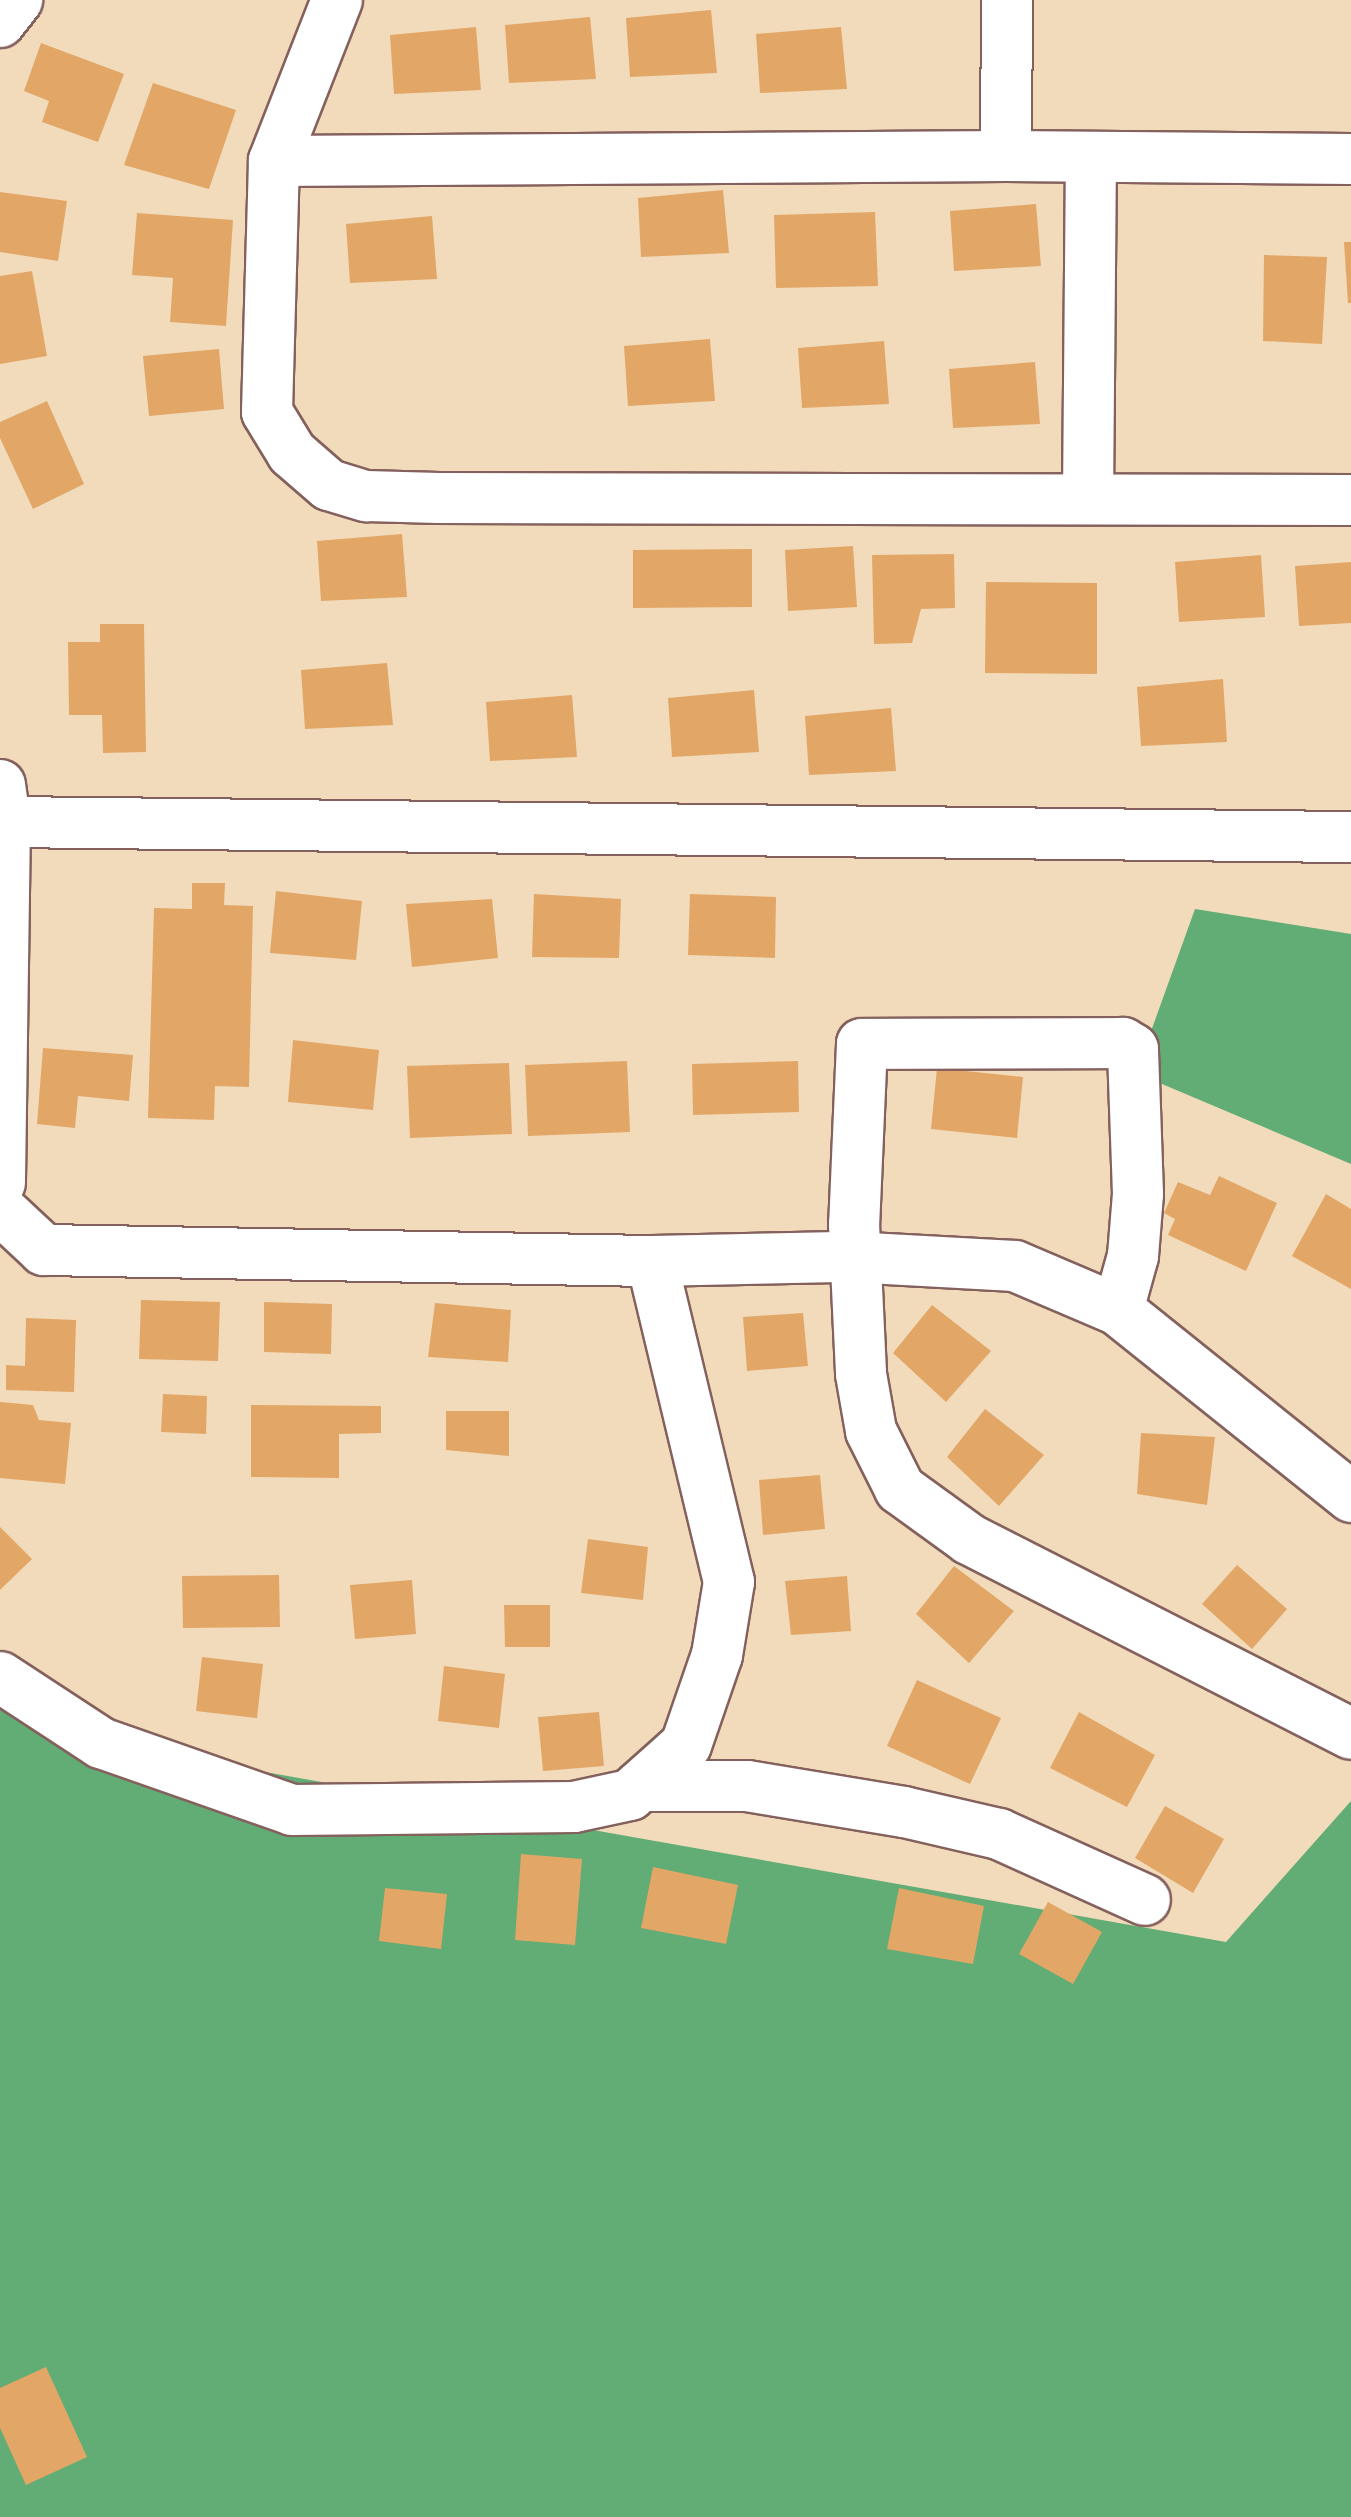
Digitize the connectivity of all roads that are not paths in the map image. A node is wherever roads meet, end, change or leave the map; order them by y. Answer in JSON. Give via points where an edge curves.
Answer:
{"nodes":[{"id":1,"x":18,"y":0,"type":"edge"},
{"id":2,"x":337,"y":0,"type":"edge"},
{"id":3,"x":1006,"y":0,"type":"edge"},
{"id":4,"x":0,"y":22,"type":"edge"},
{"id":5,"x":1006,"y":156,"type":"junction"},
{"id":6,"x":1091,"y":158,"type":"junction"},
{"id":7,"x":1351,"y":159,"type":"edge"},
{"id":8,"x":274,"y":161,"type":"junction"},
{"id":9,"x":1088,"y":498,"type":"junction"},
{"id":10,"x":1351,"y":500,"type":"edge"},
{"id":11,"x":3,"y":804,"type":"edge"},
{"id":12,"x":1351,"y":837,"type":"edge"},
{"id":13,"x":0,"y":1183,"type":"edge"},
{"id":14,"x":0,"y":1209,"type":"edge"},
{"id":15,"x":858,"y":1258,"type":"junction"},
{"id":16,"x":652,"y":1262,"type":"junction"},
{"id":17,"x":1118,"y":1310,"type":"junction"},
{"id":18,"x":1351,"y":1497,"type":"edge"},
{"id":19,"x":0,"y":1677,"type":"edge"},
{"id":20,"x":1351,"y":1734,"type":"edge"},
{"id":21,"x":640,"y":1786,"type":"junction"},
{"id":22,"x":1145,"y":1900,"type":"dead end"}],
"edges":[{"from":1,"to":4,"type":"street"},
{"from":2,"to":8,"type":"street"},
{"from":3,"to":5,"type":"street"},
{"from":5,"to":6,"type":"street"},
{"from":5,"to":8,"type":"street"},
{"from":6,"to":7,"type":"street"},
{"from":6,"to":9,"type":"street"},
{"from":8,"to":9,"type":"street","via":[[266,412],[292,453],[330,486],[366,496],[439,498]]},
{"from":9,"to":10,"type":"street"},
{"from":11,"to":12,"type":"street"},
{"from":11,"to":13,"type":"street"},
{"from":14,"to":16,"type":"street","via":[[44,1250]]},
{"from":15,"to":16,"type":"street"},
{"from":15,"to":17,"type":"street","via":[[1015,1266]]},
{"from":15,"to":17,"type":"street","via":[[862,1044],[1122,1043],[1133,1049],[1138,1194],[1133,1256]]},
{"from":15,"to":20,"type":"street","via":[[861,1374],[871,1431],[900,1488],[969,1539]]},
{"from":16,"to":21,"type":"street","via":[[729,1582],[717,1655],[686,1745]]},
{"from":17,"to":18,"type":"street"},
{"from":19,"to":21,"type":"street","via":[[100,1743],[292,1810],[574,1807],[630,1795]]},
{"from":21,"to":22,"type":"street","via":[[747,1786],[904,1812],[1000,1834]]}]}
